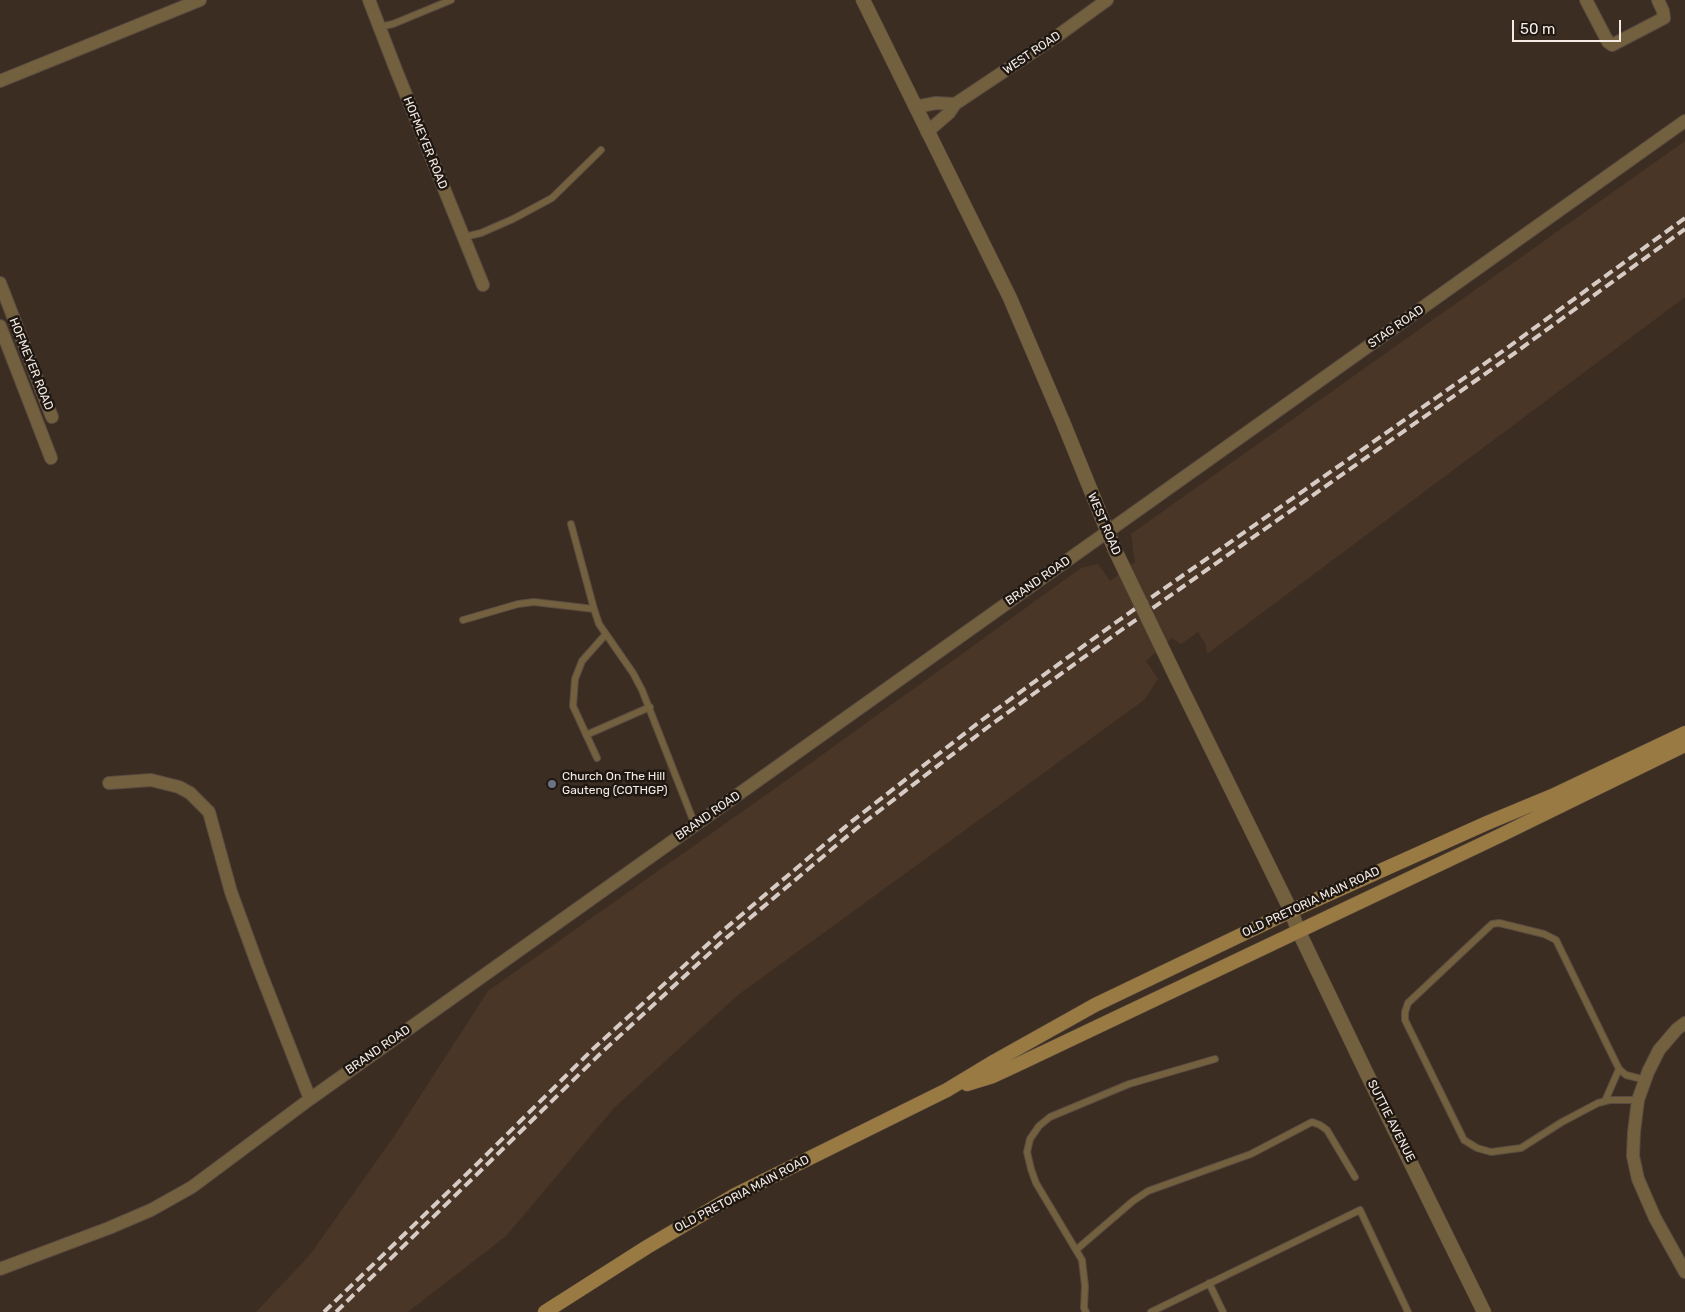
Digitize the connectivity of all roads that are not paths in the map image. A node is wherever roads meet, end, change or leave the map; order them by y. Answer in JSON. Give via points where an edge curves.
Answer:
{"nodes":[{"id":1,"x":200,"y":0,"type":"edge"},
{"id":2,"x":369,"y":0,"type":"edge"},
{"id":3,"x":451,"y":0,"type":"edge"},
{"id":4,"x":863,"y":0,"type":"edge"},
{"id":5,"x":1107,"y":0,"type":"edge"},
{"id":6,"x":1586,"y":0,"type":"edge"},
{"id":7,"x":1658,"y":0,"type":"edge"},
{"id":8,"x":380,"y":27,"type":"junction"},
{"id":9,"x":0,"y":81,"type":"edge"},
{"id":10,"x":955,"y":104,"type":"junction"},
{"id":11,"x":915,"y":107,"type":"junction"},
{"id":12,"x":1685,"y":121,"type":"edge"},
{"id":13,"x":927,"y":132,"type":"junction"},
{"id":14,"x":601,"y":150,"type":"dead end"},
{"id":15,"x":464,"y":237,"type":"junction"},
{"id":16,"x":0,"y":283,"type":"edge"},
{"id":17,"x":483,"y":285,"type":"dead end"},
{"id":18,"x":5,"y":311,"type":"edge"},
{"id":19,"x":0,"y":326,"type":"edge"},
{"id":20,"x":52,"y":417,"type":"dead end"},
{"id":21,"x":52,"y":458,"type":"dead end"},
{"id":22,"x":570,"y":524,"type":"dead end"},
{"id":23,"x":1106,"y":533,"type":"junction"},
{"id":24,"x":594,"y":609,"type":"junction"},
{"id":25,"x":463,"y":620,"type":"dead end"},
{"id":26,"x":606,"y":634,"type":"junction"},
{"id":27,"x":650,"y":707,"type":"junction"},
{"id":28,"x":1685,"y":733,"type":"edge"},
{"id":29,"x":586,"y":735,"type":"junction"},
{"id":30,"x":1685,"y":745,"type":"edge"},
{"id":31,"x":597,"y":758,"type":"dead end"},
{"id":32,"x":109,"y":783,"type":"dead end"},
{"id":33,"x":695,"y":825,"type":"junction"},
{"id":34,"x":1291,"y":910,"type":"junction"},
{"id":35,"x":1298,"y":930,"type":"junction"},
{"id":36,"x":1685,"y":1023,"type":"edge"},
{"id":37,"x":1215,"y":1059,"type":"dead end"},
{"id":38,"x":1619,"y":1068,"type":"junction"},
{"id":39,"x":1646,"y":1080,"type":"junction"},
{"id":40,"x":947,"y":1090,"type":"junction"},
{"id":41,"x":310,"y":1099,"type":"junction"},
{"id":42,"x":1638,"y":1100,"type":"junction"},
{"id":43,"x":1605,"y":1101,"type":"junction"},
{"id":44,"x":1355,"y":1176,"type":"dead end"},
{"id":45,"x":1076,"y":1250,"type":"junction"},
{"id":46,"x":0,"y":1269,"type":"edge"},
{"id":47,"x":1685,"y":1272,"type":"edge"},
{"id":48,"x":1209,"y":1283,"type":"junction"},
{"id":49,"x":1085,"y":1310,"type":"edge"},
{"id":50,"x":545,"y":1312,"type":"edge"},
{"id":51,"x":1151,"y":1312,"type":"edge"},
{"id":52,"x":1223,"y":1312,"type":"edge"},
{"id":53,"x":1408,"y":1312,"type":"edge"},
{"id":54,"x":1484,"y":1312,"type":"edge"}],
"edges":[{"from":1,"to":9,"type":"street"},
{"from":2,"to":8,"type":"street","name":"HOFMEYER ROAD"},
{"from":3,"to":8,"type":"lane"},
{"from":4,"to":11,"type":"street","name":"WEST ROAD"},
{"from":5,"to":10,"type":"street","name":"WEST ROAD"},
{"from":6,"to":7,"type":"street","via":[[1612,45],[1664,18]]},
{"from":8,"to":15,"type":"street","name":"HOFMEYER ROAD"},
{"from":10,"to":11,"type":"street"},
{"from":10,"to":13,"type":"street","name":"WEST ROAD"},
{"from":11,"to":13,"type":"street","name":"WEST ROAD"},
{"from":12,"to":23,"type":"street","name":"STAG ROAD"},
{"from":13,"to":23,"type":"street","name":"WEST ROAD","via":[[1010,298]]},
{"from":14,"to":15,"type":"lane","via":[[552,198],[513,219]]},
{"from":15,"to":17,"type":"street","name":"HOFMEYER ROAD"},
{"from":16,"to":18,"type":"street","name":"HOFMEYER ROAD"},
{"from":18,"to":20,"type":"street","name":"HOFMEYER ROAD"},
{"from":19,"to":21,"type":"street","name":"HOFMEYER ROAD"},
{"from":22,"to":24,"type":"lane"},
{"from":23,"to":33,"type":"street","name":"BRAND ROAD"},
{"from":23,"to":34,"type":"street","name":"WEST ROAD","bridge":true},
{"from":24,"to":25,"type":"lane","via":[[534,602]]},
{"from":24,"to":26,"type":"lane"},
{"from":26,"to":27,"type":"lane","via":[[633,673]]},
{"from":26,"to":29,"type":"lane","via":[[582,661],[575,679],[573,706]]},
{"from":27,"to":29,"type":"lane"},
{"from":27,"to":33,"type":"lane"},
{"from":28,"to":34,"type":"main road","name":"OLD PRETORIA MAIN ROAD","via":[[1552,796]]},
{"from":29,"to":31,"type":"lane"},
{"from":30,"to":35,"type":"main road","name":"OLD PRETORIA MAIN ROAD"},
{"from":32,"to":41,"type":"street","via":[[151,780],[179,787],[190,793],[208,812],[231,892]]},
{"from":33,"to":41,"type":"street","name":"BRAND ROAD"},
{"from":34,"to":35,"type":"street","name":"SUTTIE AVENUE"},
{"from":34,"to":40,"type":"main road","name":"OLD PRETORIA MAIN ROAD","via":[[1095,1005]]},
{"from":35,"to":40,"type":"main road","name":"OLD PRETORIA MAIN ROAD","via":[[993,1076]]},
{"from":35,"to":54,"type":"street","name":"SUTTIE AVENUE"},
{"from":36,"to":39,"type":"street","via":[[1659,1050]]},
{"from":37,"to":45,"type":"lane","via":[[1129,1084],[1050,1117],[1030,1138],[1027,1152],[1030,1169]]},
{"from":38,"to":39,"type":"lane","via":[[1626,1075]]},
{"from":38,"to":43,"type":"lane"},
{"from":38,"to":43,"type":"lane","via":[[1556,940],[1544,934],[1492,924],[1408,1003],[1405,1020],[1464,1140],[1477,1148],[1491,1152],[1521,1148],[1562,1122]]},
{"from":39,"to":42,"type":"street"},
{"from":40,"to":50,"type":"main road","name":"OLD PRETORIA MAIN ROAD","via":[[735,1195],[639,1251]]},
{"from":41,"to":46,"type":"street","name":"BRAND ROAD","via":[[192,1187],[151,1210]]},
{"from":42,"to":43,"type":"lane"},
{"from":42,"to":47,"type":"street","via":[[1633,1156],[1638,1179]]},
{"from":44,"to":45,"type":"lane","via":[[1327,1130],[1312,1122],[1251,1154],[1148,1190]]},
{"from":45,"to":49,"type":"lane","via":[[1085,1276]]},
{"from":48,"to":51,"type":"lane"},
{"from":48,"to":52,"type":"lane"},
{"from":48,"to":53,"type":"lane","via":[[1360,1210]]}]}
